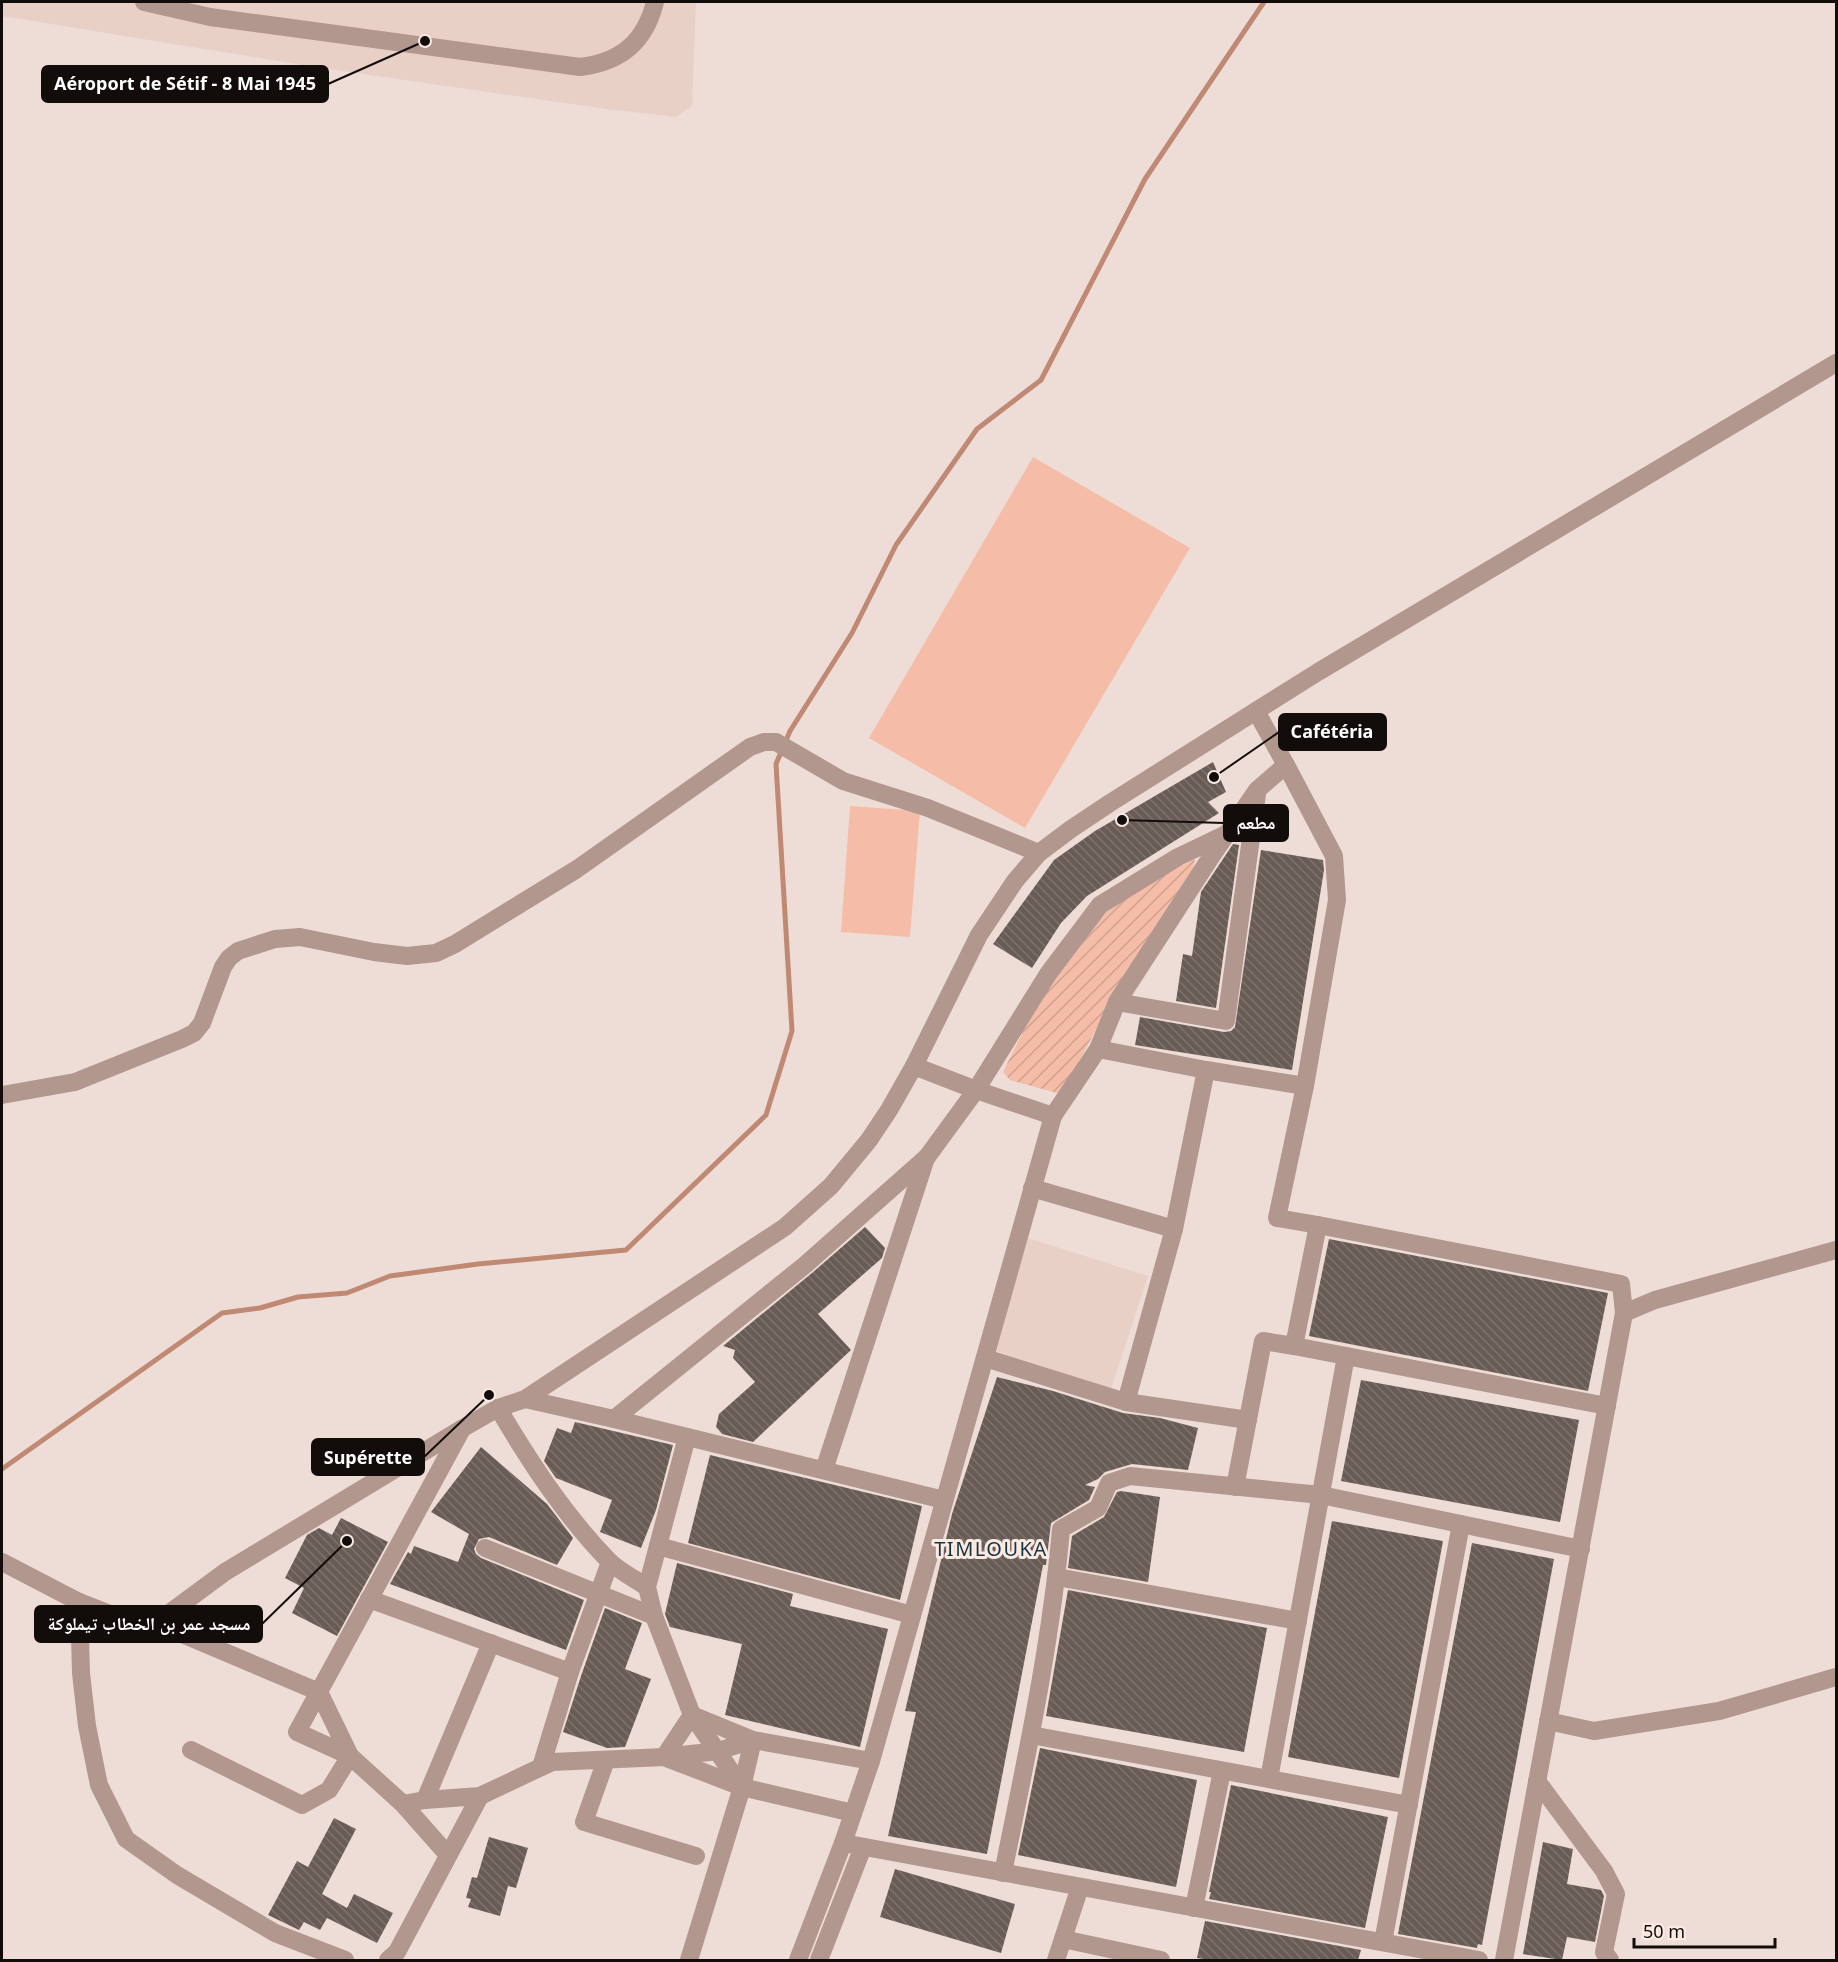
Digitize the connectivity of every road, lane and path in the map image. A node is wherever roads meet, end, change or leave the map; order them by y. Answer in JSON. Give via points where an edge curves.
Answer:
{"nodes":[{"id":1,"x":144,"y":2,"type":"edge"},
{"id":2,"x":655,"y":2,"type":"edge"},
{"id":3,"x":1836,"y":363,"type":"edge"},
{"id":4,"x":1256,"y":711,"type":"junction"},
{"id":5,"x":1286,"y":765,"type":"junction"},
{"id":6,"x":1257,"y":790,"type":"junction"},
{"id":7,"x":1228,"y":834,"type":"junction"},
{"id":8,"x":1039,"y":853,"type":"junction"},
{"id":9,"x":1117,"y":1002,"type":"junction"},
{"id":10,"x":1098,"y":1049,"type":"junction"},
{"id":11,"x":914,"y":1066,"type":"junction"},
{"id":12,"x":1206,"y":1070,"type":"junction"},
{"id":13,"x":1305,"y":1086,"type":"junction"},
{"id":14,"x":976,"y":1090,"type":"junction"},
{"id":15,"x":2,"y":1095,"type":"edge"},
{"id":16,"x":1053,"y":1116,"type":"junction"},
{"id":17,"x":927,"y":1157,"type":"junction"},
{"id":18,"x":1032,"y":1188,"type":"junction"},
{"id":19,"x":1318,"y":1225,"type":"junction"},
{"id":20,"x":1174,"y":1229,"type":"junction"},
{"id":21,"x":1836,"y":1250,"type":"edge"},
{"id":22,"x":1624,"y":1313,"type":"junction"},
{"id":23,"x":1294,"y":1346,"type":"junction"},
{"id":24,"x":1346,"y":1356,"type":"junction"},
{"id":25,"x":985,"y":1358,"type":"junction"},
{"id":26,"x":525,"y":1399,"type":"junction"},
{"id":27,"x":1126,"y":1402,"type":"junction"},
{"id":28,"x":1607,"y":1406,"type":"junction"},
{"id":29,"x":498,"y":1408,"type":"junction"},
{"id":30,"x":614,"y":1419,"type":"junction"},
{"id":31,"x":1248,"y":1420,"type":"junction"},
{"id":32,"x":463,"y":1428,"type":"junction"},
{"id":33,"x":687,"y":1437,"type":"junction"},
{"id":34,"x":824,"y":1470,"type":"junction"},
{"id":35,"x":1235,"y":1487,"type":"junction"},
{"id":36,"x":1321,"y":1495,"type":"junction"},
{"id":37,"x":944,"y":1500,"type":"junction"},
{"id":38,"x":1461,"y":1524,"type":"junction"},
{"id":39,"x":658,"y":1546,"type":"junction"},
{"id":40,"x":485,"y":1548,"type":"dead end"},
{"id":41,"x":1581,"y":1549,"type":"junction"},
{"id":42,"x":2,"y":1562,"type":"edge"},
{"id":43,"x":610,"y":1563,"type":"junction"},
{"id":44,"x":1057,"y":1577,"type":"junction"},
{"id":45,"x":647,"y":1587,"type":"junction"},
{"id":46,"x":600,"y":1593,"type":"junction"},
{"id":47,"x":369,"y":1599,"type":"junction"},
{"id":48,"x":79,"y":1602,"type":"junction"},
{"id":49,"x":654,"y":1616,"type":"junction"},
{"id":50,"x":912,"y":1616,"type":"junction"},
{"id":51,"x":1298,"y":1621,"type":"junction"},
{"id":52,"x":156,"y":1623,"type":"junction"},
{"id":53,"x":491,"y":1643,"type":"junction"},
{"id":54,"x":570,"y":1672,"type":"junction"},
{"id":55,"x":1836,"y":1677,"type":"edge"},
{"id":56,"x":319,"y":1692,"type":"junction"},
{"id":57,"x":692,"y":1715,"type":"junction"},
{"id":58,"x":1548,"y":1721,"type":"junction"},
{"id":59,"x":1030,"y":1736,"type":"junction"},
{"id":60,"x":753,"y":1740,"type":"junction"},
{"id":61,"x":191,"y":1749,"type":"dead end"},
{"id":62,"x":718,"y":1751,"type":"junction"},
{"id":63,"x":350,"y":1756,"type":"junction"},
{"id":64,"x":664,"y":1757,"type":"junction"},
{"id":65,"x":606,"y":1760,"type":"junction"},
{"id":66,"x":871,"y":1761,"type":"junction"},
{"id":67,"x":541,"y":1767,"type":"junction"},
{"id":68,"x":1222,"y":1771,"type":"junction"},
{"id":69,"x":1269,"y":1779,"type":"junction"},
{"id":70,"x":1537,"y":1781,"type":"junction"},
{"id":71,"x":742,"y":1787,"type":"junction"},
{"id":72,"x":480,"y":1796,"type":"junction"},
{"id":73,"x":425,"y":1800,"type":"junction"},
{"id":74,"x":404,"y":1804,"type":"junction"},
{"id":75,"x":1409,"y":1805,"type":"junction"},
{"id":76,"x":853,"y":1813,"type":"junction"},
{"id":77,"x":843,"y":1843,"type":"junction"},
{"id":78,"x":863,"y":1847,"type":"junction"},
{"id":79,"x":448,"y":1855,"type":"junction"},
{"id":80,"x":696,"y":1856,"type":"dead end"},
{"id":81,"x":1003,"y":1873,"type":"junction"},
{"id":82,"x":1080,"y":1887,"type":"junction"},
{"id":83,"x":1194,"y":1908,"type":"junction"},
{"id":84,"x":1063,"y":1939,"type":"junction"},
{"id":85,"x":1383,"y":1942,"type":"junction"},
{"id":86,"x":824,"y":1959,"type":"edge"},
{"id":87,"x":345,"y":1960,"type":"edge"},
{"id":88,"x":387,"y":1960,"type":"edge"},
{"id":89,"x":689,"y":1960,"type":"edge"},
{"id":90,"x":798,"y":1960,"type":"edge"},
{"id":91,"x":1056,"y":1960,"type":"edge"},
{"id":92,"x":1161,"y":1960,"type":"edge"},
{"id":93,"x":1479,"y":1960,"type":"edge"},
{"id":94,"x":1504,"y":1960,"type":"edge"},
{"id":95,"x":1610,"y":1960,"type":"edge"}],
"edges":[{"from":1,"to":2,"type":"street","via":[[210,17],[580,67],[603,63],[624,52],[645,30]]},
{"from":3,"to":4,"type":"street"},
{"from":4,"to":5,"type":"street"},
{"from":4,"to":8,"type":"street","via":[[1090,816]]},
{"from":5,"to":6,"type":"street"},
{"from":5,"to":13,"type":"street","via":[[1334,856],[1337,900]]},
{"from":6,"to":7,"type":"street"},
{"from":6,"to":9,"type":"street","via":[[1226,1021]]},
{"from":7,"to":9,"type":"street"},
{"from":7,"to":14,"type":"street","via":[[1178,857],[1100,905],[1048,974]]},
{"from":8,"to":11,"type":"street","via":[[979,935]]},
{"from":8,"to":15,"type":"street","via":[[928,807],[843,781],[776,742],[764,742],[750,747],[577,869],[436,953],[414,956],[374,952],[300,937],[275,939],[238,951],[223,967],[202,1023],[194,1033],[75,1082]]},
{"from":9,"to":10,"type":"street"},
{"from":10,"to":12,"type":"street"},
{"from":10,"to":16,"type":"street"},
{"from":11,"to":14,"type":"street"},
{"from":11,"to":26,"type":"street","via":[[869,1140],[810,1206],[785,1227]]},
{"from":12,"to":13,"type":"street"},
{"from":12,"to":20,"type":"street"},
{"from":13,"to":19,"type":"street","via":[[1277,1218]]},
{"from":14,"to":16,"type":"street"},
{"from":14,"to":17,"type":"street"},
{"from":16,"to":18,"type":"street"},
{"from":17,"to":30,"type":"street","via":[[805,1265]]},
{"from":17,"to":34,"type":"street"},
{"from":18,"to":20,"type":"street"},
{"from":18,"to":25,"type":"street"},
{"from":19,"to":22,"type":"street","via":[[1621,1284]]},
{"from":19,"to":23,"type":"street"},
{"from":20,"to":27,"type":"street"},
{"from":21,"to":22,"type":"street","via":[[1654,1300]]},
{"from":22,"to":28,"type":"street"},
{"from":23,"to":24,"type":"street"},
{"from":23,"to":31,"type":"street","via":[[1263,1341]]},
{"from":24,"to":28,"type":"street"},
{"from":24,"to":36,"type":"street"},
{"from":25,"to":27,"type":"street"},
{"from":25,"to":37,"type":"street"},
{"from":26,"to":29,"type":"street"},
{"from":26,"to":30,"type":"street"},
{"from":27,"to":31,"type":"street"},
{"from":28,"to":41,"type":"street"},
{"from":29,"to":32,"type":"street"},
{"from":29,"to":43,"type":"street","via":[[534,1469]]},
{"from":30,"to":33,"type":"street"},
{"from":31,"to":35,"type":"street"},
{"from":32,"to":47,"type":"street"},
{"from":32,"to":52,"type":"street","via":[[225,1572]]},
{"from":33,"to":34,"type":"street"},
{"from":33,"to":39,"type":"street"},
{"from":34,"to":37,"type":"street"},
{"from":35,"to":36,"type":"street"},
{"from":35,"to":44,"type":"street","via":[[1130,1476],[1109,1483],[1098,1508],[1061,1528]]},
{"from":36,"to":38,"type":"street"},
{"from":36,"to":51,"type":"street"},
{"from":37,"to":50,"type":"street"},
{"from":38,"to":41,"type":"street"},
{"from":38,"to":75,"type":"street"},
{"from":39,"to":45,"type":"street"},
{"from":39,"to":50,"type":"street"},
{"from":40,"to":46,"type":"street"},
{"from":41,"to":58,"type":"street"},
{"from":42,"to":48,"type":"street"},
{"from":43,"to":45,"type":"street"},
{"from":43,"to":46,"type":"street"},
{"from":44,"to":51,"type":"street"},
{"from":44,"to":59,"type":"street"},
{"from":45,"to":49,"type":"street"},
{"from":46,"to":49,"type":"street"},
{"from":46,"to":54,"type":"street"},
{"from":47,"to":53,"type":"street"},
{"from":47,"to":56,"type":"street"},
{"from":48,"to":52,"type":"street","via":[[129,1622]]},
{"from":48,"to":87,"type":"street","via":[[87,1726],[99,1785],[126,1839],[177,1875],[275,1933]]},
{"from":49,"to":57,"type":"street"},
{"from":50,"to":66,"type":"street"},
{"from":51,"to":69,"type":"street"},
{"from":52,"to":56,"type":"street"},
{"from":53,"to":54,"type":"street"},
{"from":53,"to":73,"type":"street"},
{"from":54,"to":67,"type":"street"},
{"from":55,"to":58,"type":"street","via":[[1719,1711],[1594,1731]]},
{"from":56,"to":63,"type":"street"},
{"from":56,"to":63,"type":"street","via":[[297,1732]]},
{"from":57,"to":60,"type":"street"},
{"from":57,"to":62,"type":"street"},
{"from":57,"to":64,"type":"street"},
{"from":58,"to":70,"type":"street"},
{"from":59,"to":68,"type":"street"},
{"from":59,"to":81,"type":"street"},
{"from":60,"to":62,"type":"street"},
{"from":60,"to":66,"type":"street"},
{"from":60,"to":71,"type":"street"},
{"from":61,"to":63,"type":"street","via":[[302,1805],[329,1790]]},
{"from":62,"to":64,"type":"street"},
{"from":62,"to":71,"type":"street"},
{"from":63,"to":74,"type":"street"},
{"from":64,"to":65,"type":"street"},
{"from":64,"to":71,"type":"street"},
{"from":65,"to":67,"type":"street","via":[[552,1762]]},
{"from":65,"to":80,"type":"street","via":[[584,1822]]},
{"from":66,"to":76,"type":"street"},
{"from":67,"to":72,"type":"street"},
{"from":68,"to":69,"type":"street"},
{"from":68,"to":83,"type":"street"},
{"from":69,"to":75,"type":"street"},
{"from":70,"to":94,"type":"street"},
{"from":70,"to":95,"type":"street","via":[[1604,1871],[1616,1894],[1604,1952]]},
{"from":71,"to":76,"type":"street"},
{"from":71,"to":89,"type":"street"},
{"from":72,"to":73,"type":"street"},
{"from":72,"to":79,"type":"street"},
{"from":73,"to":74,"type":"street"},
{"from":74,"to":79,"type":"street"},
{"from":75,"to":85,"type":"street"},
{"from":76,"to":77,"type":"street"},
{"from":77,"to":78,"type":"street"},
{"from":77,"to":90,"type":"street"},
{"from":78,"to":81,"type":"street"},
{"from":78,"to":86,"type":"street"},
{"from":79,"to":88,"type":"street","via":[[397,1952]]},
{"from":81,"to":82,"type":"street"},
{"from":82,"to":83,"type":"street"},
{"from":82,"to":84,"type":"street"},
{"from":83,"to":85,"type":"street"},
{"from":84,"to":91,"type":"street"},
{"from":84,"to":92,"type":"street"},
{"from":85,"to":93,"type":"street"}]}
